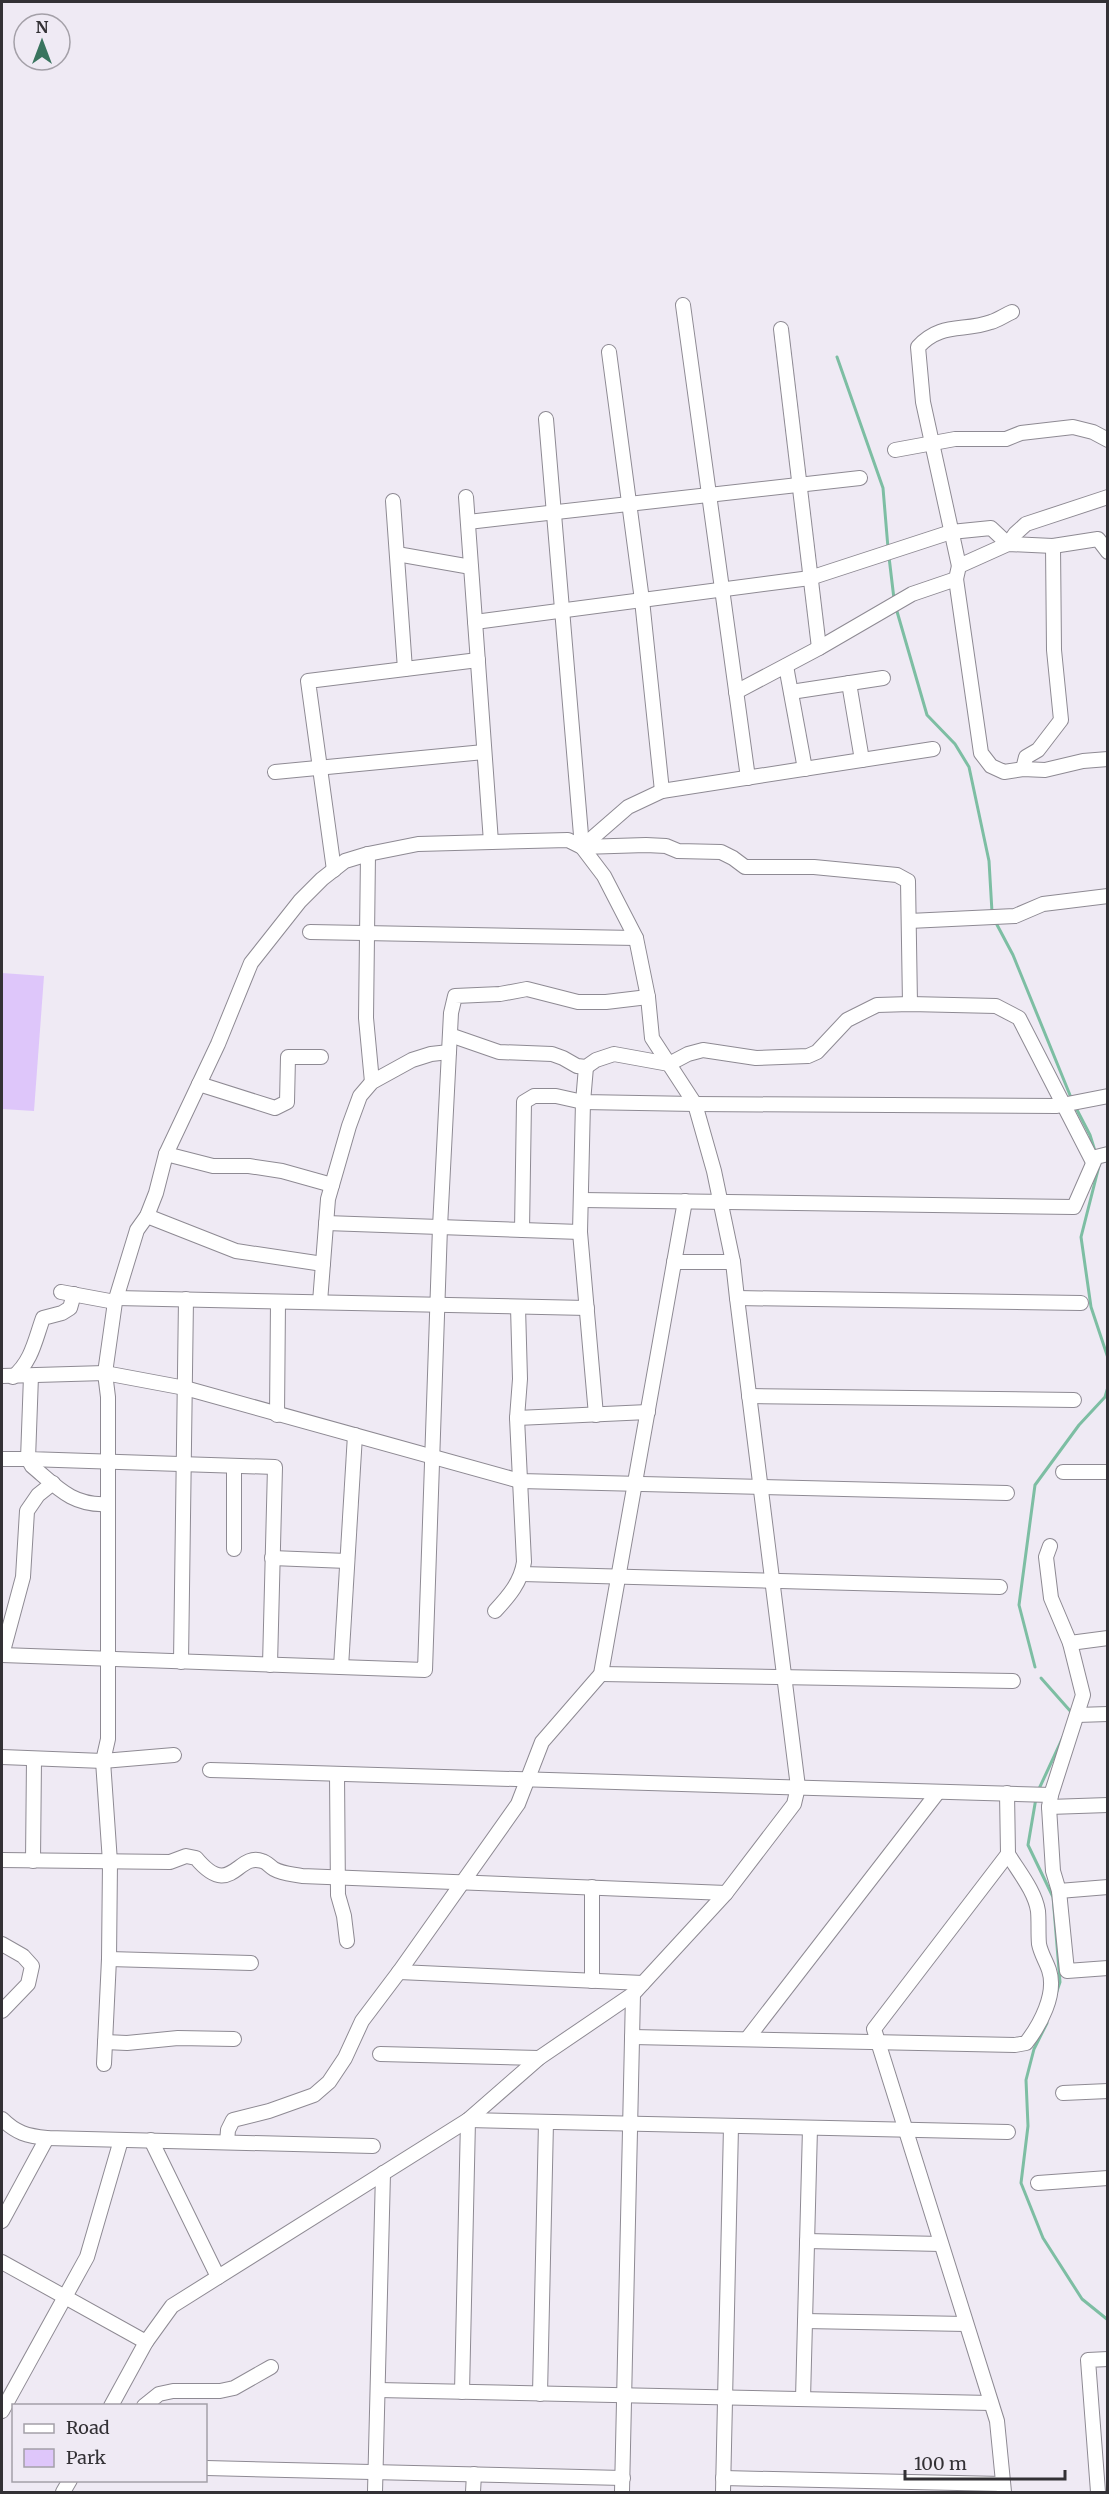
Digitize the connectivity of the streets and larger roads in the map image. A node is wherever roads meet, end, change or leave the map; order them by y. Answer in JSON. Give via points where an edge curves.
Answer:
{"nodes":[{"id":1,"x":683,"y":305,"type":"dead end"},
{"id":2,"x":1012,"y":312,"type":"dead end"},
{"id":3,"x":781,"y":329,"type":"dead end"},
{"id":4,"x":609,"y":352,"type":"dead end"},
{"id":5,"x":546,"y":419,"type":"dead end"},
{"id":6,"x":1107,"y":440,"type":"edge"},
{"id":7,"x":932,"y":443,"type":"junction"},
{"id":8,"x":895,"y":450,"type":"dead end"},
{"id":9,"x":860,"y":478,"type":"dead end"},
{"id":10,"x":799,"y":485,"type":"junction"},
{"id":11,"x":709,"y":495,"type":"junction"},
{"id":12,"x":1107,"y":496,"type":"edge"},
{"id":13,"x":466,"y":497,"type":"dead end"},
{"id":14,"x":393,"y":501,"type":"dead end"},
{"id":15,"x":629,"y":504,"type":"junction"},
{"id":16,"x":553,"y":512,"type":"junction"},
{"id":17,"x":468,"y":522,"type":"junction"},
{"id":18,"x":951,"y":532,"type":"junction"},
{"id":19,"x":1008,"y":544,"type":"junction"},
{"id":20,"x":1053,"y":546,"type":"junction"},
{"id":21,"x":1107,"y":552,"type":"edge"},
{"id":22,"x":397,"y":554,"type":"junction"},
{"id":23,"x":471,"y":567,"type":"junction"},
{"id":24,"x":958,"y":573,"type":"junction"},
{"id":25,"x":810,"y":578,"type":"junction"},
{"id":26,"x":722,"y":590,"type":"junction"},
{"id":27,"x":642,"y":600,"type":"junction"},
{"id":28,"x":562,"y":611,"type":"junction"},
{"id":29,"x":475,"y":622,"type":"junction"},
{"id":30,"x":819,"y":648,"type":"junction"},
{"id":31,"x":478,"y":660,"type":"junction"},
{"id":32,"x":786,"y":666,"type":"junction"},
{"id":33,"x":405,"y":669,"type":"junction"},
{"id":34,"x":883,"y":678,"type":"dead end"},
{"id":35,"x":849,"y":683,"type":"junction"},
{"id":36,"x":736,"y":692,"type":"junction"},
{"id":37,"x":791,"y":692,"type":"junction"},
{"id":38,"x":933,"y":749,"type":"dead end"},
{"id":39,"x":484,"y":752,"type":"junction"},
{"id":40,"x":1107,"y":759,"type":"edge"},
{"id":41,"x":862,"y":760,"type":"junction"},
{"id":42,"x":320,"y":768,"type":"junction"},
{"id":43,"x":805,"y":769,"type":"junction"},
{"id":44,"x":1023,"y":769,"type":"junction"},
{"id":45,"x":275,"y":772,"type":"dead end"},
{"id":46,"x":748,"y":778,"type":"junction"},
{"id":47,"x":662,"y":791,"type":"junction"},
{"id":48,"x":490,"y":842,"type":"junction"},
{"id":49,"x":582,"y":847,"type":"junction"},
{"id":50,"x":368,"y":854,"type":"junction"},
{"id":51,"x":334,"y":870,"type":"junction"},
{"id":52,"x":1107,"y":896,"type":"edge"},
{"id":53,"x":909,"y":921,"type":"junction"},
{"id":54,"x":310,"y":932,"type":"dead end"},
{"id":55,"x":367,"y":933,"type":"junction"},
{"id":56,"x":636,"y":938,"type":"junction"},
{"id":57,"x":648,"y":997,"type":"junction"},
{"id":58,"x":910,"y":1004,"type":"junction"},
{"id":59,"x":450,"y":1035,"type":"junction"},
{"id":60,"x":449,"y":1052,"type":"junction"},
{"id":61,"x":321,"y":1058,"type":"dead end"},
{"id":62,"x":669,"y":1064,"type":"junction"},
{"id":63,"x":586,"y":1067,"type":"junction"},
{"id":64,"x":372,"y":1082,"type":"junction"},
{"id":65,"x":199,"y":1084,"type":"junction"},
{"id":66,"x":1107,"y":1096,"type":"edge"},
{"id":67,"x":583,"y":1102,"type":"junction"},
{"id":68,"x":695,"y":1104,"type":"junction"},
{"id":69,"x":1063,"y":1105,"type":"junction"},
{"id":70,"x":166,"y":1154,"type":"junction"},
{"id":71,"x":1107,"y":1154,"type":"edge"},
{"id":72,"x":1093,"y":1162,"type":"junction"},
{"id":73,"x":332,"y":1185,"type":"junction"},
{"id":74,"x":582,"y":1200,"type":"junction"},
{"id":75,"x":685,"y":1201,"type":"junction"},
{"id":76,"x":720,"y":1202,"type":"junction"},
{"id":77,"x":147,"y":1216,"type":"junction"},
{"id":78,"x":326,"y":1223,"type":"junction"},
{"id":79,"x":440,"y":1227,"type":"junction"},
{"id":80,"x":522,"y":1230,"type":"junction"},
{"id":81,"x":580,"y":1232,"type":"junction"},
{"id":82,"x":674,"y":1262,"type":"junction"},
{"id":83,"x":733,"y":1262,"type":"junction"},
{"id":84,"x":323,"y":1264,"type":"junction"},
{"id":85,"x":737,"y":1298,"type":"junction"},
{"id":86,"x":186,"y":1299,"type":"junction"},
{"id":87,"x":116,"y":1300,"type":"junction"},
{"id":88,"x":278,"y":1302,"type":"junction"},
{"id":89,"x":320,"y":1302,"type":"junction"},
{"id":90,"x":1081,"y":1303,"type":"dead end"},
{"id":91,"x":438,"y":1305,"type":"junction"},
{"id":92,"x":518,"y":1307,"type":"junction"},
{"id":93,"x":587,"y":1308,"type":"junction"},
{"id":94,"x":105,"y":1373,"type":"junction"},
{"id":95,"x":8,"y":1376,"type":"edge"},
{"id":96,"x":31,"y":1376,"type":"junction"},
{"id":97,"x":184,"y":1388,"type":"junction"},
{"id":98,"x":749,"y":1396,"type":"junction"},
{"id":99,"x":1074,"y":1400,"type":"dead end"},
{"id":100,"x":648,"y":1412,"type":"junction"},
{"id":101,"x":277,"y":1415,"type":"junction"},
{"id":102,"x":596,"y":1415,"type":"junction"},
{"id":103,"x":517,"y":1418,"type":"junction"},
{"id":104,"x":355,"y":1435,"type":"junction"},
{"id":105,"x":434,"y":1456,"type":"junction"},
{"id":106,"x":2,"y":1459,"type":"edge"},
{"id":107,"x":28,"y":1459,"type":"junction"},
{"id":108,"x":107,"y":1462,"type":"junction"},
{"id":109,"x":183,"y":1464,"type":"junction"},
{"id":110,"x":234,"y":1466,"type":"junction"},
{"id":111,"x":1063,"y":1472,"type":"dead end"},
{"id":112,"x":1107,"y":1472,"type":"edge"},
{"id":113,"x":520,"y":1481,"type":"junction"},
{"id":114,"x":53,"y":1483,"type":"junction"},
{"id":115,"x":635,"y":1484,"type":"junction"},
{"id":116,"x":761,"y":1486,"type":"junction"},
{"id":117,"x":1007,"y":1493,"type":"dead end"},
{"id":118,"x":107,"y":1504,"type":"junction"},
{"id":119,"x":1050,"y":1546,"type":"dead end"},
{"id":120,"x":234,"y":1549,"type":"dead end"},
{"id":121,"x":272,"y":1558,"type":"junction"},
{"id":122,"x":347,"y":1561,"type":"junction"},
{"id":123,"x":522,"y":1575,"type":"junction"},
{"id":124,"x":618,"y":1577,"type":"junction"},
{"id":125,"x":772,"y":1581,"type":"junction"},
{"id":126,"x":1000,"y":1587,"type":"dead end"},
{"id":127,"x":495,"y":1611,"type":"dead end"},
{"id":128,"x":1107,"y":1638,"type":"edge"},
{"id":129,"x":1070,"y":1643,"type":"junction"},
{"id":130,"x":2,"y":1655,"type":"edge"},
{"id":131,"x":108,"y":1659,"type":"junction"},
{"id":132,"x":181,"y":1662,"type":"junction"},
{"id":133,"x":270,"y":1665,"type":"junction"},
{"id":134,"x":341,"y":1667,"type":"junction"},
{"id":135,"x":601,"y":1674,"type":"junction"},
{"id":136,"x":784,"y":1677,"type":"junction"},
{"id":137,"x":1012,"y":1681,"type":"dead end"},
{"id":138,"x":1077,"y":1714,"type":"junction"},
{"id":139,"x":1107,"y":1714,"type":"edge"},
{"id":140,"x":174,"y":1755,"type":"dead end"},
{"id":141,"x":2,"y":1757,"type":"edge"},
{"id":142,"x":34,"y":1759,"type":"junction"},
{"id":143,"x":104,"y":1761,"type":"junction"},
{"id":144,"x":210,"y":1770,"type":"dead end"},
{"id":145,"x":337,"y":1774,"type":"junction"},
{"id":146,"x":528,"y":1780,"type":"junction"},
{"id":147,"x":798,"y":1787,"type":"junction"},
{"id":148,"x":938,"y":1791,"type":"junction"},
{"id":149,"x":1007,"y":1793,"type":"junction"},
{"id":150,"x":1050,"y":1801,"type":"junction"},
{"id":151,"x":1107,"y":1805,"type":"edge"},
{"id":152,"x":1008,"y":1854,"type":"junction"},
{"id":153,"x":2,"y":1860,"type":"edge"},
{"id":154,"x":33,"y":1861,"type":"junction"},
{"id":155,"x":110,"y":1862,"type":"junction"},
{"id":156,"x":337,"y":1876,"type":"junction"},
{"id":157,"x":464,"y":1881,"type":"junction"},
{"id":158,"x":592,"y":1887,"type":"junction"},
{"id":159,"x":1107,"y":1887,"type":"edge"},
{"id":160,"x":1059,"y":1891,"type":"junction"},
{"id":161,"x":726,"y":1893,"type":"junction"},
{"id":162,"x":347,"y":1941,"type":"dead end"},
{"id":163,"x":2,"y":1944,"type":"edge"},
{"id":164,"x":109,"y":1959,"type":"junction"},
{"id":165,"x":251,"y":1963,"type":"dead end"},
{"id":166,"x":1107,"y":1968,"type":"edge"},
{"id":167,"x":399,"y":1972,"type":"junction"},
{"id":168,"x":592,"y":1981,"type":"junction"},
{"id":169,"x":643,"y":1983,"type":"junction"},
{"id":170,"x":633,"y":1994,"type":"junction"},
{"id":171,"x":2,"y":2011,"type":"edge"},
{"id":172,"x":632,"y":2037,"type":"junction"},
{"id":173,"x":234,"y":2039,"type":"dead end"},
{"id":174,"x":747,"y":2040,"type":"junction"},
{"id":175,"x":105,"y":2043,"type":"junction"},
{"id":176,"x":879,"y":2044,"type":"junction"},
{"id":177,"x":380,"y":2054,"type":"dead end"},
{"id":178,"x":539,"y":2058,"type":"junction"},
{"id":179,"x":104,"y":2064,"type":"dead end"},
{"id":180,"x":1107,"y":2091,"type":"edge"},
{"id":181,"x":1064,"y":2093,"type":"dead end"},
{"id":182,"x":2,"y":2119,"type":"edge"},
{"id":183,"x":468,"y":2120,"type":"junction"},
{"id":184,"x":546,"y":2122,"type":"junction"},
{"id":185,"x":630,"y":2124,"type":"junction"},
{"id":186,"x":731,"y":2126,"type":"junction"},
{"id":187,"x":810,"y":2128,"type":"junction"},
{"id":188,"x":905,"y":2130,"type":"junction"},
{"id":189,"x":1008,"y":2132,"type":"dead end"},
{"id":190,"x":47,"y":2138,"type":"junction"},
{"id":191,"x":121,"y":2140,"type":"junction"},
{"id":192,"x":150,"y":2140,"type":"junction"},
{"id":193,"x":227,"y":2142,"type":"junction"},
{"id":194,"x":373,"y":2146,"type":"dead end"},
{"id":195,"x":383,"y":2173,"type":"junction"},
{"id":196,"x":1107,"y":2178,"type":"edge"},
{"id":197,"x":1038,"y":2183,"type":"dead end"},
{"id":198,"x":2,"y":2221,"type":"edge"},
{"id":199,"x":807,"y":2241,"type":"junction"},
{"id":200,"x":941,"y":2244,"type":"junction"},
{"id":201,"x":2,"y":2262,"type":"edge"},
{"id":202,"x":218,"y":2277,"type":"junction"},
{"id":203,"x":65,"y":2297,"type":"junction"},
{"id":204,"x":805,"y":2320,"type":"junction"},
{"id":205,"x":966,"y":2324,"type":"junction"},
{"id":206,"x":146,"y":2342,"type":"junction"},
{"id":207,"x":1107,"y":2359,"type":"edge"},
{"id":208,"x":271,"y":2367,"type":"dead end"},
{"id":209,"x":378,"y":2390,"type":"junction"},
{"id":210,"x":462,"y":2392,"type":"junction"},
{"id":211,"x":540,"y":2394,"type":"junction"},
{"id":212,"x":625,"y":2396,"type":"junction"},
{"id":213,"x":725,"y":2398,"type":"junction"},
{"id":214,"x":803,"y":2399,"type":"junction"},
{"id":215,"x":991,"y":2403,"type":"junction"},
{"id":216,"x":116,"y":2404,"type":"edge"},
{"id":217,"x":146,"y":2404,"type":"edge"},
{"id":218,"x":2,"y":2411,"type":"edge"},
{"id":219,"x":207,"y":2469,"type":"edge"},
{"id":220,"x":376,"y":2472,"type":"junction"},
{"id":221,"x":474,"y":2474,"type":"junction"},
{"id":222,"x":623,"y":2478,"type":"junction"},
{"id":223,"x":723,"y":2478,"type":"junction"},
{"id":224,"x":1003,"y":2488,"type":"edge"},
{"id":225,"x":375,"y":2493,"type":"edge"},
{"id":226,"x":473,"y":2493,"type":"edge"},
{"id":227,"x":622,"y":2493,"type":"edge"},
{"id":228,"x":723,"y":2493,"type":"edge"},
{"id":229,"x":1098,"y":2493,"type":"edge"}],
"edges":[{"from":1,"to":11,"type":"street"},
{"from":2,"to":7,"type":"street","via":[[990,323],[942,330],[918,347]]},
{"from":3,"to":10,"type":"street"},
{"from":4,"to":15,"type":"street"},
{"from":5,"to":16,"type":"street"},
{"from":6,"to":7,"type":"street","via":[[1073,428],[1032,431],[1006,439]]},
{"from":7,"to":8,"type":"street"},
{"from":7,"to":18,"type":"street"},
{"from":9,"to":10,"type":"street"},
{"from":10,"to":11,"type":"street"},
{"from":10,"to":25,"type":"street"},
{"from":11,"to":15,"type":"street"},
{"from":11,"to":26,"type":"street"},
{"from":12,"to":19,"type":"street","via":[[1026,524]]},
{"from":13,"to":17,"type":"street"},
{"from":14,"to":22,"type":"street"},
{"from":15,"to":16,"type":"street"},
{"from":15,"to":27,"type":"street"},
{"from":16,"to":17,"type":"street"},
{"from":16,"to":28,"type":"street"},
{"from":17,"to":23,"type":"street"},
{"from":18,"to":19,"type":"street","via":[[991,528]]},
{"from":18,"to":24,"type":"street"},
{"from":18,"to":25,"type":"street"},
{"from":19,"to":20,"type":"street"},
{"from":19,"to":24,"type":"street"},
{"from":20,"to":21,"type":"street","via":[[1098,538]]},
{"from":20,"to":44,"type":"street","via":[[1054,650],[1061,720],[1038,750],[1026,757]]},
{"from":22,"to":23,"type":"street"},
{"from":22,"to":33,"type":"street"},
{"from":23,"to":29,"type":"street"},
{"from":24,"to":30,"type":"street","via":[[912,594]]},
{"from":24,"to":44,"type":"street","via":[[981,753],[990,766],[1004,772]]},
{"from":25,"to":26,"type":"street"},
{"from":25,"to":30,"type":"street"},
{"from":26,"to":27,"type":"street"},
{"from":26,"to":36,"type":"street"},
{"from":27,"to":28,"type":"street"},
{"from":27,"to":47,"type":"street"},
{"from":28,"to":29,"type":"street"},
{"from":28,"to":49,"type":"street"},
{"from":29,"to":31,"type":"street"},
{"from":30,"to":32,"type":"street"},
{"from":31,"to":33,"type":"street"},
{"from":31,"to":39,"type":"street"},
{"from":32,"to":36,"type":"street"},
{"from":32,"to":37,"type":"street"},
{"from":33,"to":42,"type":"street","via":[[308,681]]},
{"from":34,"to":35,"type":"street"},
{"from":35,"to":37,"type":"street"},
{"from":35,"to":41,"type":"street"},
{"from":36,"to":46,"type":"street"},
{"from":37,"to":43,"type":"street"},
{"from":38,"to":41,"type":"street"},
{"from":39,"to":42,"type":"street"},
{"from":39,"to":48,"type":"street"},
{"from":40,"to":44,"type":"street","via":[[1083,760],[1044,770]]},
{"from":41,"to":43,"type":"street"},
{"from":42,"to":45,"type":"street"},
{"from":42,"to":51,"type":"street"},
{"from":43,"to":46,"type":"street"},
{"from":46,"to":47,"type":"street"},
{"from":47,"to":49,"type":"street","via":[[628,807]]},
{"from":48,"to":49,"type":"street","via":[[568,840]]},
{"from":48,"to":50,"type":"street","via":[[418,844]]},
{"from":49,"to":53,"type":"street","via":[[666,846],[678,851],[721,852],[745,867],[814,867],[897,875],[908,881]]},
{"from":49,"to":56,"type":"street","via":[[604,876]]},
{"from":50,"to":51,"type":"street","via":[[345,861]]},
{"from":50,"to":55,"type":"street"},
{"from":51,"to":65,"type":"street","via":[[300,902],[251,963]]},
{"from":52,"to":53,"type":"street","via":[[1043,904],[1015,916]]},
{"from":53,"to":58,"type":"street"},
{"from":54,"to":55,"type":"street"},
{"from":55,"to":56,"type":"street"},
{"from":55,"to":64,"type":"street","via":[[366,1018]]},
{"from":56,"to":57,"type":"street"},
{"from":57,"to":59,"type":"street","via":[[578,1002],[527,989],[455,996]]},
{"from":57,"to":62,"type":"street","via":[[652,1038]]},
{"from":58,"to":62,"type":"street","via":[[878,1005],[847,1020],[817,1052],[808,1056],[756,1058],[703,1050]]},
{"from":58,"to":69,"type":"street","via":[[996,1006],[1019,1017]]},
{"from":59,"to":60,"type":"street"},
{"from":59,"to":63,"type":"street","via":[[499,1052],[552,1054]]},
{"from":60,"to":64,"type":"street","via":[[412,1060]]},
{"from":60,"to":79,"type":"street"},
{"from":61,"to":65,"type":"street","via":[[288,1058],[287,1102],[274,1108]]},
{"from":62,"to":63,"type":"street","via":[[614,1054]]},
{"from":62,"to":68,"type":"street"},
{"from":63,"to":67,"type":"street"},
{"from":64,"to":73,"type":"street","via":[[360,1096]]},
{"from":65,"to":70,"type":"street"},
{"from":66,"to":69,"type":"street"},
{"from":67,"to":68,"type":"street"},
{"from":67,"to":74,"type":"street"},
{"from":67,"to":80,"type":"street","via":[[534,1096],[524,1102]]},
{"from":68,"to":69,"type":"street"},
{"from":68,"to":76,"type":"street"},
{"from":69,"to":72,"type":"street"},
{"from":70,"to":73,"type":"street","via":[[213,1166],[282,1171]]},
{"from":70,"to":77,"type":"street"},
{"from":71,"to":72,"type":"street"},
{"from":72,"to":76,"type":"street","via":[[1074,1207]]},
{"from":73,"to":78,"type":"street"},
{"from":74,"to":75,"type":"street"},
{"from":74,"to":81,"type":"street"},
{"from":75,"to":76,"type":"street"},
{"from":75,"to":82,"type":"street"},
{"from":76,"to":83,"type":"street"},
{"from":77,"to":84,"type":"street","via":[[236,1251]]},
{"from":77,"to":87,"type":"street","via":[[137,1230]]},
{"from":78,"to":79,"type":"street"},
{"from":78,"to":84,"type":"street"},
{"from":79,"to":80,"type":"street"},
{"from":79,"to":91,"type":"street"},
{"from":80,"to":81,"type":"street"},
{"from":81,"to":93,"type":"street"},
{"from":82,"to":83,"type":"street"},
{"from":82,"to":100,"type":"street"},
{"from":83,"to":85,"type":"street"},
{"from":84,"to":89,"type":"street"},
{"from":85,"to":90,"type":"street"},
{"from":85,"to":98,"type":"street"},
{"from":86,"to":87,"type":"street"},
{"from":86,"to":88,"type":"street"},
{"from":86,"to":97,"type":"street"},
{"from":87,"to":94,"type":"street"},
{"from":87,"to":95,"type":"street","via":[[68,1293],[70,1308],[43,1318],[24,1368]]},
{"from":88,"to":89,"type":"street"},
{"from":88,"to":101,"type":"street"},
{"from":89,"to":91,"type":"street"},
{"from":91,"to":92,"type":"street"},
{"from":91,"to":105,"type":"street"},
{"from":92,"to":93,"type":"street"},
{"from":92,"to":103,"type":"street"},
{"from":93,"to":102,"type":"street"},
{"from":94,"to":96,"type":"street"},
{"from":94,"to":97,"type":"street"},
{"from":94,"to":108,"type":"street"},
{"from":95,"to":96,"type":"street"},
{"from":96,"to":107,"type":"street"},
{"from":97,"to":101,"type":"street"},
{"from":97,"to":109,"type":"street"},
{"from":98,"to":99,"type":"street"},
{"from":98,"to":116,"type":"street"},
{"from":100,"to":102,"type":"street"},
{"from":100,"to":115,"type":"street"},
{"from":101,"to":104,"type":"street"},
{"from":102,"to":103,"type":"street"},
{"from":103,"to":113,"type":"street"},
{"from":104,"to":105,"type":"street"},
{"from":104,"to":122,"type":"street"},
{"from":105,"to":113,"type":"street"},
{"from":105,"to":134,"type":"street","via":[[425,1670]]},
{"from":106,"to":107,"type":"street"},
{"from":107,"to":108,"type":"street"},
{"from":107,"to":114,"type":"street"},
{"from":108,"to":109,"type":"street"},
{"from":108,"to":118,"type":"street"},
{"from":109,"to":110,"type":"street"},
{"from":109,"to":132,"type":"street"},
{"from":110,"to":120,"type":"street"},
{"from":110,"to":121,"type":"street","via":[[275,1467]]},
{"from":111,"to":112,"type":"street"},
{"from":113,"to":115,"type":"street"},
{"from":113,"to":123,"type":"street"},
{"from":114,"to":118,"type":"street","via":[[78,1502]]},
{"from":114,"to":130,"type":"street","via":[[27,1511],[23,1577]]},
{"from":115,"to":116,"type":"street"},
{"from":115,"to":124,"type":"street"},
{"from":116,"to":117,"type":"street"},
{"from":116,"to":125,"type":"street"},
{"from":118,"to":131,"type":"street"},
{"from":119,"to":129,"type":"street","via":[[1046,1557],[1049,1589]]},
{"from":121,"to":122,"type":"street"},
{"from":121,"to":133,"type":"street"},
{"from":122,"to":134,"type":"street"},
{"from":123,"to":124,"type":"street"},
{"from":123,"to":127,"type":"street"},
{"from":124,"to":125,"type":"street"},
{"from":124,"to":135,"type":"street"},
{"from":125,"to":126,"type":"street"},
{"from":125,"to":136,"type":"street"},
{"from":128,"to":129,"type":"street"},
{"from":129,"to":138,"type":"street","via":[[1083,1695]]},
{"from":130,"to":131,"type":"street"},
{"from":131,"to":132,"type":"street"},
{"from":131,"to":143,"type":"street","via":[[108,1739]]},
{"from":132,"to":133,"type":"street"},
{"from":133,"to":134,"type":"street"},
{"from":135,"to":136,"type":"street"},
{"from":135,"to":146,"type":"street","via":[[542,1742]]},
{"from":136,"to":137,"type":"street"},
{"from":136,"to":147,"type":"street"},
{"from":138,"to":139,"type":"street"},
{"from":138,"to":150,"type":"street"},
{"from":140,"to":143,"type":"street"},
{"from":141,"to":142,"type":"street"},
{"from":142,"to":143,"type":"street"},
{"from":142,"to":154,"type":"street"},
{"from":143,"to":155,"type":"street"},
{"from":144,"to":145,"type":"street"},
{"from":145,"to":146,"type":"street"},
{"from":145,"to":156,"type":"street"},
{"from":146,"to":147,"type":"street"},
{"from":146,"to":157,"type":"street","via":[[518,1804]]},
{"from":147,"to":148,"type":"street"},
{"from":147,"to":161,"type":"street","via":[[794,1804]]},
{"from":148,"to":149,"type":"street"},
{"from":148,"to":174,"type":"street"},
{"from":149,"to":150,"type":"street"},
{"from":149,"to":152,"type":"street"},
{"from":150,"to":151,"type":"street"},
{"from":150,"to":160,"type":"street","via":[[1053,1871]]},
{"from":152,"to":176,"type":"street","via":[[874,2029]]},
{"from":152,"to":176,"type":"street","via":[[1038,1910],[1039,1942],[1049,1971],[1049,1998],[1036,2030],[1026,2043],[1015,2045]]},
{"from":153,"to":154,"type":"street"},
{"from":154,"to":155,"type":"street"},
{"from":155,"to":156,"type":"street","via":[[170,1862],[186,1856],[196,1858],[214,1874],[226,1875],[245,1863],[262,1860],[285,1873]]},
{"from":155,"to":164,"type":"street"},
{"from":156,"to":157,"type":"street"},
{"from":156,"to":162,"type":"street"},
{"from":157,"to":158,"type":"street"},
{"from":157,"to":167,"type":"street"},
{"from":158,"to":161,"type":"street"},
{"from":158,"to":168,"type":"street"},
{"from":159,"to":160,"type":"street"},
{"from":160,"to":166,"type":"street","via":[[1067,1971]]},
{"from":161,"to":169,"type":"street"},
{"from":163,"to":171,"type":"street","via":[[32,1966],[28,1984]]},
{"from":164,"to":165,"type":"street"},
{"from":164,"to":175,"type":"street"},
{"from":167,"to":168,"type":"street"},
{"from":167,"to":193,"type":"street","via":[[362,2021],[329,2082],[314,2095],[233,2120]]},
{"from":168,"to":169,"type":"street"},
{"from":169,"to":170,"type":"street"},
{"from":170,"to":172,"type":"street"},
{"from":170,"to":178,"type":"street"},
{"from":172,"to":174,"type":"street"},
{"from":172,"to":185,"type":"street"},
{"from":173,"to":175,"type":"street"},
{"from":174,"to":176,"type":"street"},
{"from":175,"to":179,"type":"street"},
{"from":176,"to":188,"type":"street"},
{"from":177,"to":178,"type":"street"},
{"from":178,"to":183,"type":"street"},
{"from":180,"to":181,"type":"street"},
{"from":182,"to":190,"type":"street","via":[[14,2131]]},
{"from":183,"to":184,"type":"street"},
{"from":183,"to":195,"type":"street"},
{"from":183,"to":210,"type":"street"},
{"from":184,"to":185,"type":"street"},
{"from":184,"to":211,"type":"street"},
{"from":185,"to":186,"type":"street"},
{"from":185,"to":212,"type":"street"},
{"from":186,"to":187,"type":"street"},
{"from":186,"to":213,"type":"street"},
{"from":187,"to":188,"type":"street"},
{"from":187,"to":199,"type":"street"},
{"from":188,"to":189,"type":"street"},
{"from":188,"to":200,"type":"street"},
{"from":190,"to":191,"type":"street"},
{"from":190,"to":198,"type":"street"},
{"from":191,"to":192,"type":"street"},
{"from":191,"to":203,"type":"street","via":[[87,2257]]},
{"from":192,"to":193,"type":"street"},
{"from":192,"to":202,"type":"street"},
{"from":193,"to":194,"type":"street"},
{"from":195,"to":202,"type":"street"},
{"from":195,"to":209,"type":"street"},
{"from":196,"to":197,"type":"street"},
{"from":199,"to":200,"type":"street"},
{"from":199,"to":204,"type":"street"},
{"from":200,"to":205,"type":"street"},
{"from":201,"to":203,"type":"street"},
{"from":202,"to":206,"type":"street","via":[[172,2306]]},
{"from":203,"to":206,"type":"street"},
{"from":203,"to":218,"type":"street"},
{"from":204,"to":205,"type":"street"},
{"from":204,"to":214,"type":"street"},
{"from":205,"to":215,"type":"street"},
{"from":206,"to":216,"type":"street"},
{"from":207,"to":229,"type":"street","via":[[1088,2360]]},
{"from":208,"to":217,"type":"street","via":[[234,2388],[172,2391],[159,2394]]},
{"from":209,"to":210,"type":"street"},
{"from":209,"to":220,"type":"street"},
{"from":210,"to":211,"type":"street"},
{"from":211,"to":212,"type":"street"},
{"from":212,"to":213,"type":"street"},
{"from":212,"to":222,"type":"street"},
{"from":213,"to":214,"type":"street"},
{"from":213,"to":223,"type":"street"},
{"from":214,"to":215,"type":"street"},
{"from":215,"to":224,"type":"street","via":[[997,2421]]},
{"from":219,"to":220,"type":"street"},
{"from":220,"to":221,"type":"street"},
{"from":220,"to":225,"type":"street"},
{"from":221,"to":222,"type":"street"},
{"from":221,"to":226,"type":"street"},
{"from":222,"to":227,"type":"street"},
{"from":223,"to":224,"type":"street"},
{"from":223,"to":228,"type":"street"}]}
